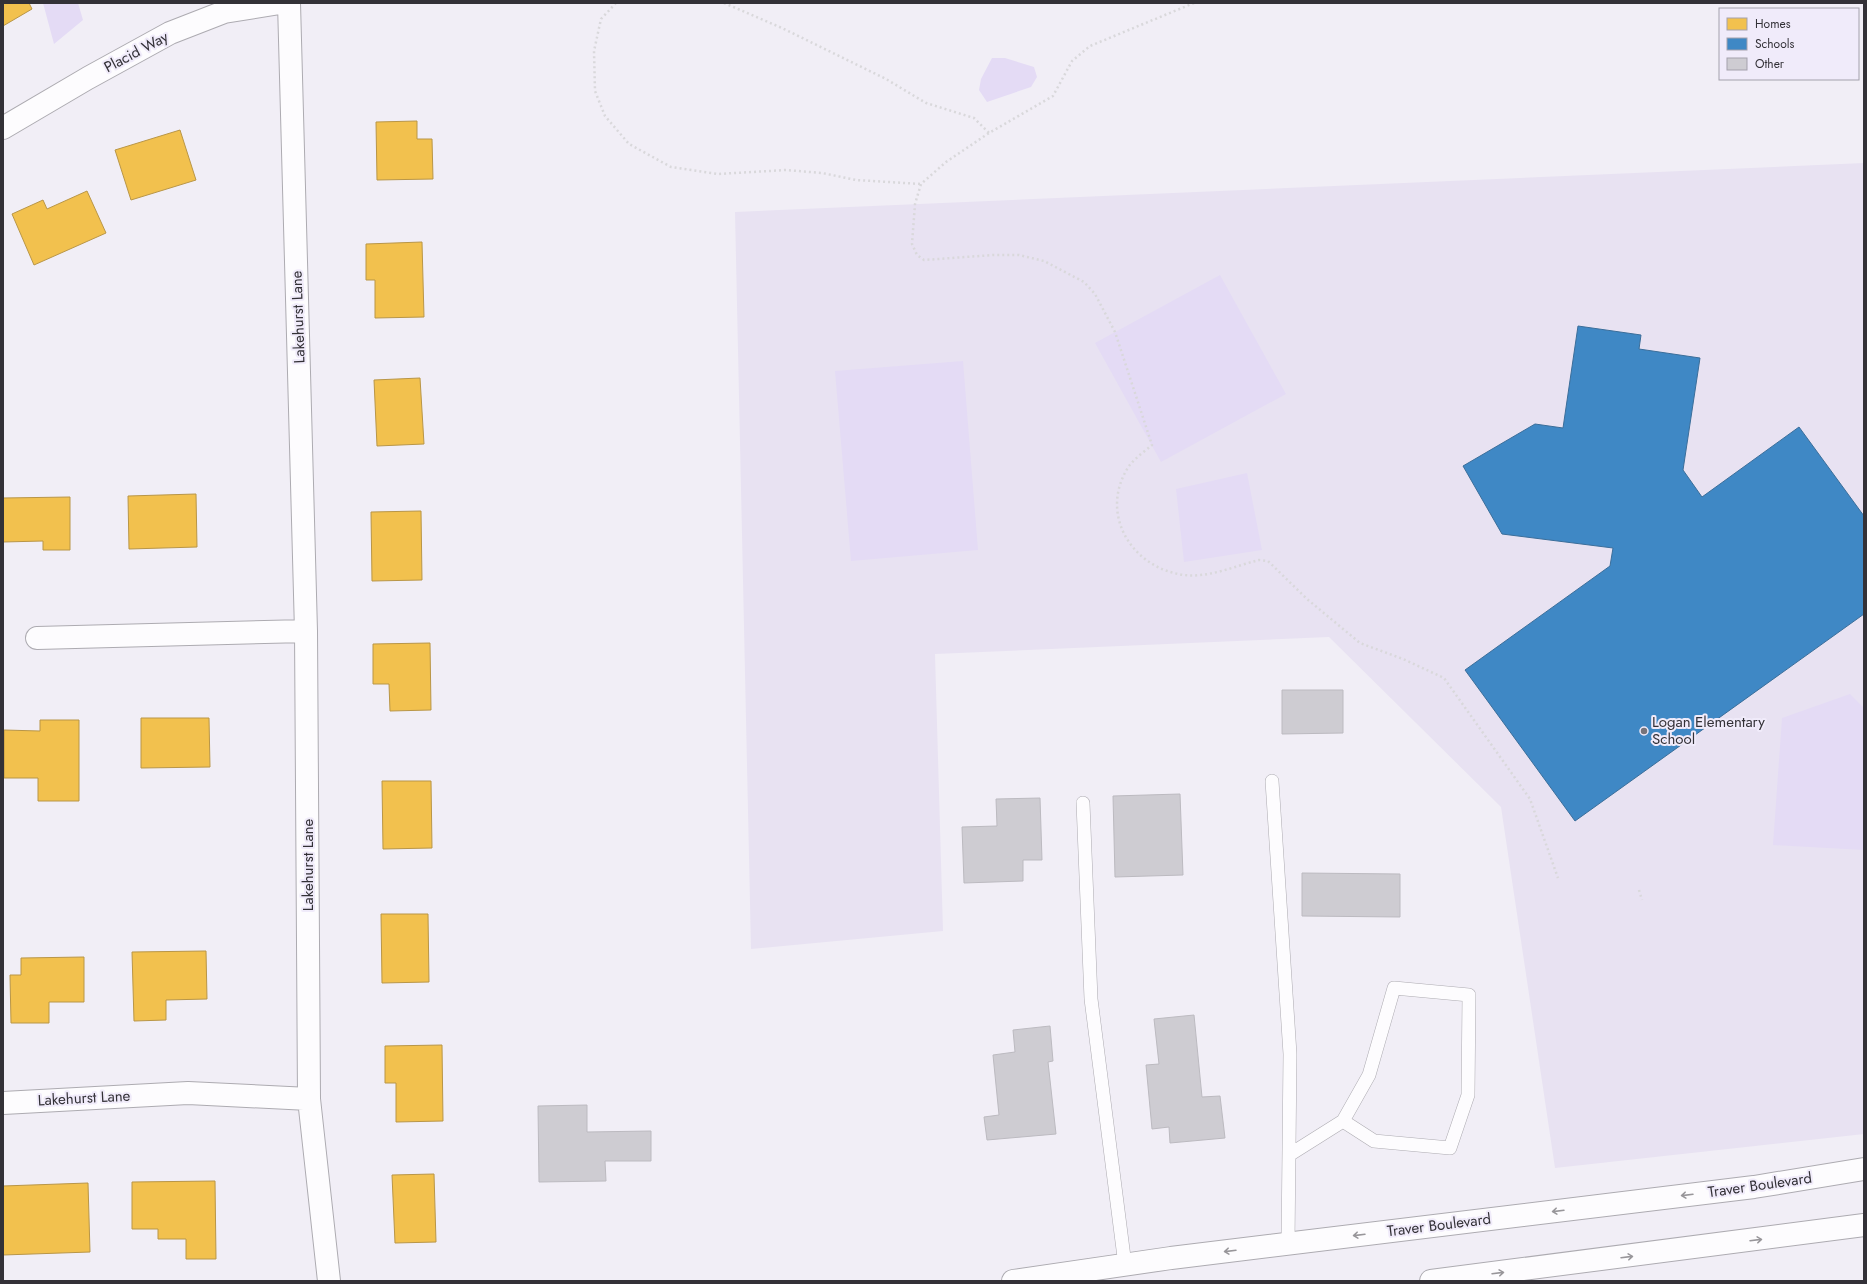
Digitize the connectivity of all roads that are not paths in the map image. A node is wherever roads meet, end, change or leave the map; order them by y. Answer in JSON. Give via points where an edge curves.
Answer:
{"nodes":[{"id":1,"x":280,"y":3,"type":"edge"},
{"id":2,"x":289,"y":3,"type":"edge"},
{"id":3,"x":3,"y":128,"type":"edge"},
{"id":4,"x":306,"y":631,"type":"junction"},
{"id":5,"x":37,"y":638,"type":"dead end"},
{"id":6,"x":1272,"y":781,"type":"dead end"},
{"id":7,"x":1083,"y":803,"type":"dead end"},
{"id":8,"x":309,"y":1099,"type":"junction"},
{"id":9,"x":3,"y":1103,"type":"edge"},
{"id":10,"x":1343,"y":1121,"type":"junction"},
{"id":11,"x":1289,"y":1155,"type":"junction"},
{"id":12,"x":1864,"y":1169,"type":"edge"},
{"id":13,"x":1864,"y":1225,"type":"edge"},
{"id":14,"x":1288,"y":1244,"type":"junction"},
{"id":15,"x":1125,"y":1265,"type":"junction"},
{"id":16,"x":330,"y":1281,"type":"edge"},
{"id":17,"x":1013,"y":1281,"type":"edge"},
{"id":18,"x":1432,"y":1281,"type":"edge"}],
"edges":[{"from":1,"to":3,"type":"street","name":"Placid Way","via":[[224,12],[170,33]]},
{"from":2,"to":4,"type":"street","name":"Lakehurst Lane"},
{"from":4,"to":5,"type":"street"},
{"from":4,"to":8,"type":"street","name":"Lakehurst Lane"},
{"from":6,"to":11,"type":"lane","via":[[1290,1054]]},
{"from":7,"to":15,"type":"lane","via":[[1091,998]]},
{"from":8,"to":9,"type":"street","name":"Lakehurst Lane","via":[[188,1092]]},
{"from":8,"to":16,"type":"street","name":"Lakehurst Lane"},
{"from":10,"to":10,"type":"lane","via":[[1369,1075],[1394,988],[1469,996],[1468,1095],[1450,1148],[1374,1141]]},
{"from":10,"to":11,"type":"lane"},
{"from":11,"to":14,"type":"lane"},
{"from":12,"to":14,"type":"street","name":"Traver Boulevard","one_way":true,"via":[[1747,1188]]},
{"from":18,"to":13,"type":"street","one_way":true},
{"from":14,"to":15,"type":"street","name":"Traver Boulevard","one_way":true},
{"from":15,"to":17,"type":"street","name":"Traver Boulevard"}]}
